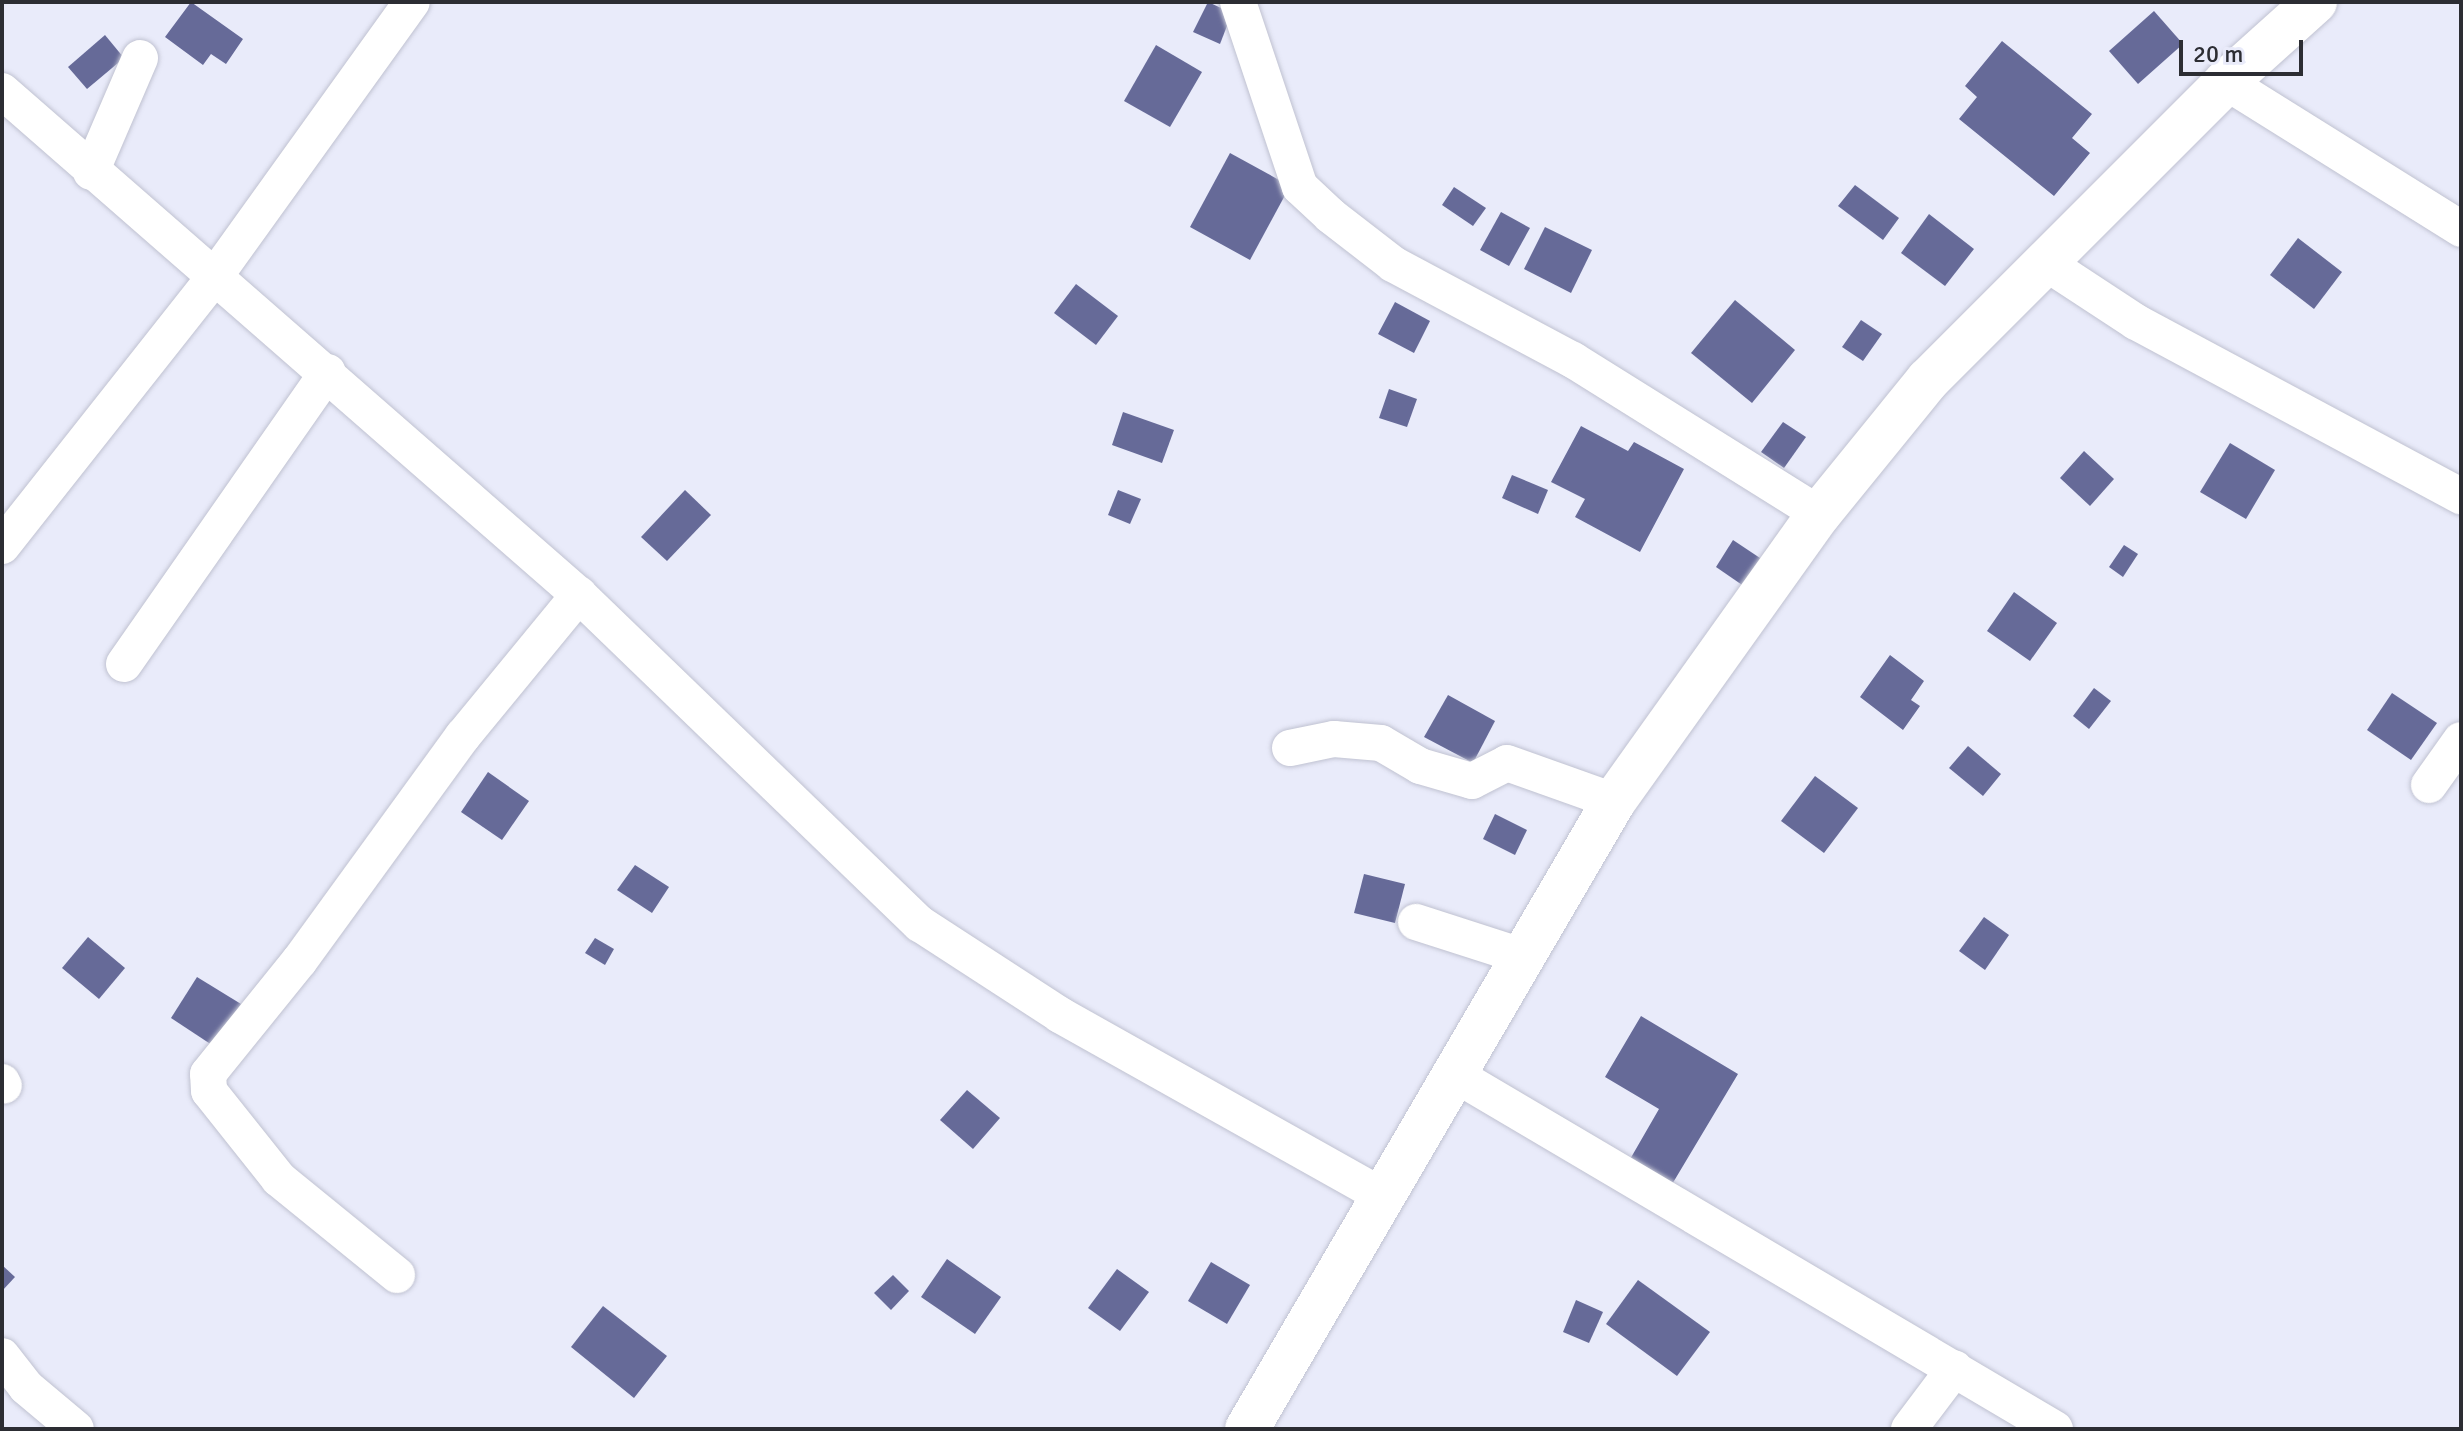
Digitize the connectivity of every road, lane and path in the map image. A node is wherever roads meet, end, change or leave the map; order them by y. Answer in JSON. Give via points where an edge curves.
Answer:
{"nodes":[{"id":1,"x":412,"y":2,"type":"edge"},
{"id":2,"x":1238,"y":2,"type":"edge"},
{"id":3,"x":2315,"y":2,"type":"edge"},
{"id":4,"x":140,"y":58,"type":"dead end"},
{"id":5,"x":2226,"y":82,"type":"junction"},
{"id":6,"x":2,"y":91,"type":"edge"},
{"id":7,"x":91,"y":172,"type":"junction"},
{"id":8,"x":2461,"y":229,"type":"edge"},
{"id":9,"x":2043,"y":261,"type":"junction"},
{"id":10,"x":215,"y":276,"type":"junction"},
{"id":11,"x":328,"y":372,"type":"junction"},
{"id":12,"x":2461,"y":496,"type":"edge"},
{"id":13,"x":1819,"y":514,"type":"junction"},
{"id":14,"x":2,"y":546,"type":"edge"},
{"id":15,"x":579,"y":595,"type":"junction"},
{"id":16,"x":124,"y":664,"type":"dead end"},
{"id":17,"x":2461,"y":740,"type":"edge"},
{"id":18,"x":1290,"y":748,"type":"dead end"},
{"id":19,"x":2429,"y":785,"type":"dead end"},
{"id":20,"x":1614,"y":801,"type":"junction"},
{"id":21,"x":1416,"y":922,"type":"dead end"},
{"id":22,"x":1519,"y":955,"type":"junction"},
{"id":23,"x":1454,"y":1074,"type":"junction"},
{"id":24,"x":1382,"y":1196,"type":"junction"},
{"id":25,"x":397,"y":1275,"type":"dead end"},
{"id":26,"x":2,"y":1356,"type":"edge"},
{"id":27,"x":1955,"y":1368,"type":"junction"},
{"id":28,"x":76,"y":1429,"type":"edge"},
{"id":29,"x":1248,"y":1429,"type":"edge"},
{"id":30,"x":1909,"y":1429,"type":"edge"},
{"id":31,"x":2055,"y":1429,"type":"edge"}],
"edges":[{"from":1,"to":10,"type":"street"},
{"from":2,"to":13,"type":"street","via":[[1300,187],[1331,216],[1393,264],[1573,360]]},
{"from":3,"to":5,"type":"street"},
{"from":4,"to":7,"type":"street"},
{"from":5,"to":8,"type":"street"},
{"from":5,"to":9,"type":"street"},
{"from":6,"to":7,"type":"street"},
{"from":7,"to":10,"type":"street"},
{"from":9,"to":12,"type":"street","via":[[2136,322]]},
{"from":9,"to":13,"type":"street","via":[[1928,380]]},
{"from":10,"to":11,"type":"street"},
{"from":10,"to":14,"type":"street"},
{"from":11,"to":15,"type":"street"},
{"from":11,"to":16,"type":"street"},
{"from":13,"to":20,"type":"street"},
{"from":15,"to":24,"type":"street","via":[[920,924],[1060,1015]]},
{"from":15,"to":25,"type":"street","via":[[463,736],[300,960],[208,1074],[209,1091],[273,1172]]},
{"from":17,"to":19,"type":"street"},
{"from":18,"to":20,"type":"street","via":[[1334,739],[1381,743],[1420,766],[1472,781],[1507,763]]},
{"from":20,"to":22,"type":"street"},
{"from":21,"to":22,"type":"street"},
{"from":22,"to":23,"type":"street"},
{"from":23,"to":24,"type":"street"},
{"from":23,"to":27,"type":"street"},
{"from":24,"to":29,"type":"street"},
{"from":26,"to":28,"type":"street","via":[[26,1387]]},
{"from":27,"to":30,"type":"street"},
{"from":27,"to":31,"type":"street"}]}
